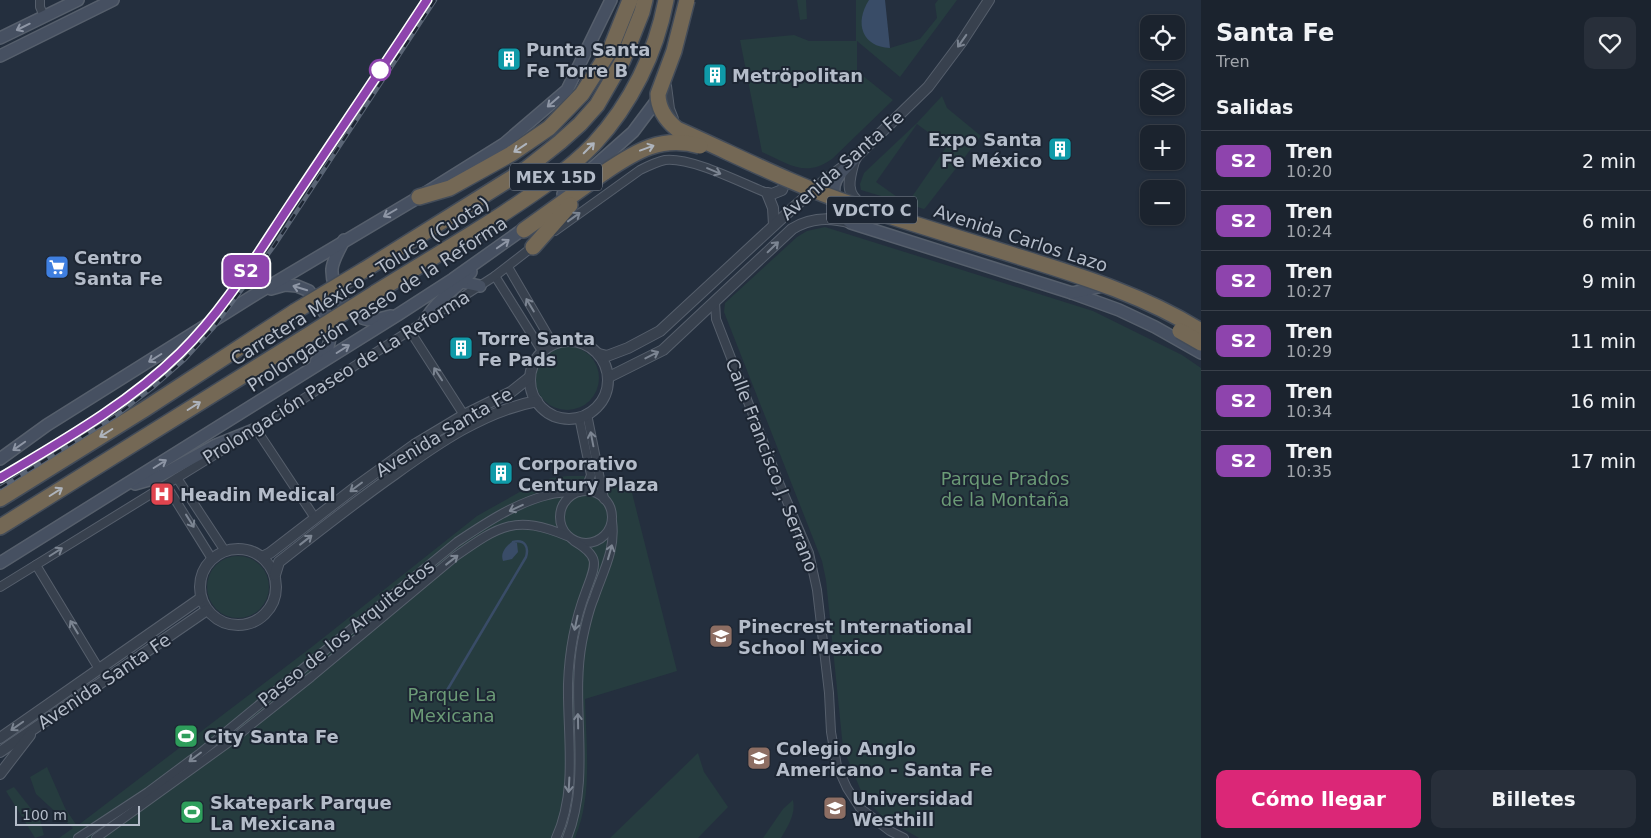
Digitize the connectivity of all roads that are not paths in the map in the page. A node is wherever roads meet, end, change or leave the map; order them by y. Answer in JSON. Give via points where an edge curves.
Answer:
{"nodes":[{"id":1,"x":40,"y":0,"type":"edge"},
{"id":2,"x":78,"y":0,"type":"edge"},
{"id":3,"x":114,"y":0,"type":"edge"},
{"id":4,"x":611,"y":0,"type":"edge"},
{"id":5,"x":630,"y":0,"type":"edge"},
{"id":6,"x":645,"y":0,"type":"edge"},
{"id":7,"x":666,"y":0,"type":"edge"},
{"id":8,"x":687,"y":0,"type":"edge"},
{"id":9,"x":694,"y":0,"type":"edge"},
{"id":10,"x":989,"y":0,"type":"edge"},
{"id":11,"x":44,"y":16,"type":"junction"},
{"id":12,"x":0,"y":38,"type":"edge"},
{"id":13,"x":0,"y":56,"type":"edge"},
{"id":14,"x":666,"y":86,"type":"junction"},
{"id":15,"x":855,"y":158,"type":"junction"},
{"id":16,"x":779,"y":173,"type":"junction"},
{"id":17,"x":825,"y":180,"type":"junction"},
{"id":18,"x":588,"y":185,"type":"junction"},
{"id":19,"x":767,"y":194,"type":"junction"},
{"id":20,"x":419,"y":197,"type":"junction"},
{"id":21,"x":837,"y":219,"type":"joint"},
{"id":22,"x":852,"y":223,"type":"junction"},
{"id":23,"x":774,"y":225,"type":"junction"},
{"id":24,"x":524,"y":230,"type":"junction"},
{"id":25,"x":344,"y":240,"type":"junction"},
{"id":26,"x":533,"y":247,"type":"junction"},
{"id":27,"x":508,"y":267,"type":"junction"},
{"id":28,"x":495,"y":276,"type":"junction"},
{"id":29,"x":458,"y":281,"type":"junction"},
{"id":30,"x":1114,"y":284,"type":"junction"},
{"id":31,"x":480,"y":286,"type":"junction"},
{"id":32,"x":1072,"y":293,"type":"junction"},
{"id":33,"x":256,"y":294,"type":"junction"},
{"id":34,"x":699,"y":295,"type":"junction"},
{"id":35,"x":715,"y":302,"type":"junction"},
{"id":36,"x":398,"y":314,"type":"junction"},
{"id":37,"x":425,"y":321,"type":"junction"},
{"id":38,"x":1201,"y":326,"type":"edge"},
{"id":39,"x":410,"y":331,"type":"junction"},
{"id":40,"x":1201,"y":331,"type":"edge"},
{"id":41,"x":1201,"y":343,"type":"edge"},
{"id":42,"x":553,"y":344,"type":"junction"},
{"id":43,"x":542,"y":351,"type":"junction"},
{"id":44,"x":1201,"y":353,"type":"edge"},
{"id":45,"x":599,"y":354,"type":"junction"},
{"id":46,"x":310,"y":370,"type":"junction"},
{"id":47,"x":609,"y":377,"type":"junction"},
{"id":48,"x":530,"y":378,"type":"junction"},
{"id":49,"x":536,"y":402,"type":"junction"},
{"id":50,"x":464,"y":415,"type":"junction"},
{"id":51,"x":583,"y":416,"type":"junction"},
{"id":52,"x":256,"y":429,"type":"junction"},
{"id":53,"x":0,"y":459,"type":"edge"},
{"id":54,"x":177,"y":478,"type":"junction"},
{"id":55,"x":166,"y":485,"type":"junction"},
{"id":56,"x":119,"y":489,"type":"junction"},
{"id":57,"x":582,"y":491,"type":"junction"},
{"id":58,"x":0,"y":499,"type":"edge"},
{"id":59,"x":604,"y":499,"type":"junction"},
{"id":60,"x":316,"y":518,"type":"junction"},
{"id":61,"x":612,"y":521,"type":"junction"},
{"id":62,"x":0,"y":527,"type":"edge"},
{"id":63,"x":570,"y":538,"type":"junction"},
{"id":64,"x":225,"y":551,"type":"junction"},
{"id":65,"x":262,"y":556,"type":"junction"},
{"id":66,"x":212,"y":559,"type":"junction"},
{"id":67,"x":0,"y":564,"type":"edge"},
{"id":68,"x":36,"y":565,"type":"junction"},
{"id":69,"x":275,"y":575,"type":"junction"},
{"id":70,"x":0,"y":587,"type":"edge"},
{"id":71,"x":201,"y":598,"type":"junction"},
{"id":72,"x":207,"y":610,"type":"junction"},
{"id":73,"x":353,"y":626,"type":"junction"},
{"id":74,"x":360,"y":635,"type":"junction"},
{"id":75,"x":99,"y":669,"type":"junction"},
{"id":76,"x":568,"y":679,"type":"junction"},
{"id":77,"x":578,"y":680,"type":"junction"},
{"id":78,"x":35,"y":728,"type":"junction"},
{"id":79,"x":0,"y":738,"type":"edge"},
{"id":80,"x":0,"y":752,"type":"edge"},
{"id":81,"x":0,"y":774,"type":"edge"},
{"id":82,"x":78,"y":838,"type":"edge"},
{"id":83,"x":96,"y":838,"type":"edge"},
{"id":84,"x":556,"y":838,"type":"edge"},
{"id":85,"x":567,"y":838,"type":"edge"},
{"id":86,"x":904,"y":838,"type":"edge"}],
"edges":[{"from":1,"to":11,"type":"street"},
{"from":2,"to":11,"type":"main road"},
{"from":3,"to":13,"type":"main road"},
{"from":4,"to":20,"type":"main road","one_way":true,"via":[[567,90],[504,144]]},
{"from":5,"to":20,"type":"highway","one_way":true,"via":[[610,50],[582,94],[549,128],[511,154],[450,188]]},
{"from":6,"to":58,"type":"highway","name":"Carretera México - Toluca (Cuota)","number":"MEX 15D","one_way":true,"bridge":true,"via":[[623,60],[597,105],[580,124],[526,170],[294,312]]},
{"from":62,"to":7,"type":"highway","name":"Carretera México - Toluca (Cuota)","number":"MEX 15D","one_way":true,"bridge":true,"via":[[522,201],[564,171],[594,144],[637,82],[651,53]]},
{"from":8,"to":40,"type":"highway","name":"Avenida Carlos Lazo","number":"VDCTO C","bridge":true,"via":[[674,51],[658,94],[664,116],[678,129],[796,183],[852,204],[1112,288]]},
{"from":9,"to":14,"type":"main road","name":"Prolongación Paseo de la Reforma"},
{"from":10,"to":15,"type":"street","name":"Avenida Santa Fe","one_way":true,"via":[[928,88]]},
{"from":11,"to":12,"type":"main road","one_way":true},
{"from":14,"to":16,"type":"street","via":[[669,108],[675,122],[682,128]]},
{"from":14,"to":24,"type":"main road","name":"Prolongación Paseo de la Reforma","via":[[633,132]]},
{"from":15,"to":17,"type":"street","name":"Avenida Santa Fe"},
{"from":15,"to":22,"type":"main road","via":[[836,180],[834,188],[843,217]]},
{"from":15,"to":30,"type":"street","name":"Avenida Carlos Lazo","via":[[849,188],[854,199],[862,203]]},
{"from":16,"to":17,"type":"street","via":[[814,182]]},
{"from":16,"to":19,"type":"street","via":[[784,187]]},
{"from":17,"to":23,"type":"street","name":"Avenida Santa Fe"},
{"from":18,"to":24,"type":"highway"},
{"from":18,"to":26,"type":"highway"},
{"from":18,"to":41,"type":"highway","name":"Avenida Carlos Lazo","number":"VDCTO C","one_way":true,"bridge":true,"via":[[626,157],[654,145],[685,142],[716,152],[849,213],[1106,296],[1161,320]]},
{"from":19,"to":23,"type":"street","via":[[773,208]]},
{"from":26,"to":19,"type":"street","name":"Prolongación Paseo de La Reforma","one_way":true,"via":[[640,170],[666,160],[701,166]]},
{"from":20,"to":25,"type":"main road","one_way":true},
{"from":21,"to":22,"type":"street","name":"Avenida Carlos Lazo"},
{"from":35,"to":21,"type":"street","name":"Avenida Santa Fe","one_way":true,"via":[[792,229],[814,219]]},
{"from":22,"to":32,"type":"main road","name":"Avenida Carlos Lazo"},
{"from":23,"to":34,"type":"street","name":"Avenida Santa Fe"},
{"from":29,"to":24,"type":"main road","name":"Prolongación Paseo de la Reforma","one_way":true,"via":[[483,258]]},
{"from":25,"to":33,"type":"main road"},
{"from":25,"to":36,"type":"main road","via":[[332,269],[343,301],[357,316],[371,320]]},
{"from":26,"to":27,"type":"street","name":"Prolongación Paseo de La Reforma"},
{"from":27,"to":28,"type":"street","name":"Prolongación Paseo de La Reforma"},
{"from":42,"to":27,"type":"street","one_way":true},
{"from":28,"to":31,"type":"street","name":"Prolongación Paseo de La Reforma"},
{"from":28,"to":43,"type":"street"},
{"from":29,"to":31,"type":"main road"},
{"from":29,"to":36,"type":"main road","name":"Prolongación Paseo de la Reforma"},
{"from":29,"to":37,"type":"main road","via":[[431,309]]},
{"from":30,"to":32,"type":"main road"},
{"from":30,"to":38,"type":"street","name":"Avenida Carlos Lazo"},
{"from":31,"to":37,"type":"street","name":"Prolongación Paseo de La Reforma"},
{"from":32,"to":44,"type":"main road","name":"Avenida Carlos Lazo","via":[[1119,310]]},
{"from":46,"to":33,"type":"main road","one_way":true,"via":[[328,347],[331,334],[328,316],[309,290],[297,286],[285,285]]},
{"from":33,"to":53,"type":"main road","one_way":true},
{"from":34,"to":35,"type":"street","via":[[709,296]]},
{"from":34,"to":45,"type":"street","name":"Avenida Santa Fe","via":[[660,332],[606,356]]},
{"from":47,"to":35,"type":"street","name":"Avenida Santa Fe","one_way":true,"via":[[662,350]]},
{"from":35,"to":86,"type":"street","name":"Calle Francisco J. Serrano","via":[[716,319],[809,553],[818,590],[831,732],[838,766],[860,808]]},
{"from":46,"to":36,"type":"main road","name":"Prolongación Paseo de la Reforma","one_way":true},
{"from":37,"to":39,"type":"street","name":"Prolongación Paseo de La Reforma"},
{"from":50,"to":39,"type":"street","one_way":true},
{"from":39,"to":52,"type":"street","name":"Prolongación Paseo de La Reforma"},
{"from":42,"to":43,"type":"street"},
{"from":42,"to":45,"type":"street","via":[[577,341]]},
{"from":43,"to":48,"type":"street"},
{"from":45,"to":47,"type":"street"},
{"from":56,"to":46,"type":"main road","name":"Prolongación Paseo de la Reforma","one_way":true},
{"from":47,"to":51,"type":"street","via":[[607,390],[598,406]]},
{"from":48,"to":49,"type":"street"},
{"from":48,"to":50,"type":"street","name":"Avenida Santa Fe","via":[[511,392]]},
{"from":49,"to":51,"type":"street","via":[[559,418]]},
{"from":69,"to":49,"type":"street","name":"Avenida Santa Fe","one_way":true,"via":[[278,562],[423,454],[465,428],[515,405]]},
{"from":50,"to":60,"type":"street","name":"Avenida Santa Fe","one_way":true,"via":[[414,446]]},
{"from":51,"to":57,"type":"street","via":[[591,475]]},
{"from":59,"to":51,"type":"street","one_way":true},
{"from":52,"to":54,"type":"street","name":"Prolongación Paseo de La Reforma"},
{"from":52,"to":56,"type":"main road","via":[[216,445],[156,478]]},
{"from":52,"to":60,"type":"street"},
{"from":54,"to":55,"type":"street","name":"Prolongación Paseo de La Reforma"},
{"from":54,"to":64,"type":"street"},
{"from":55,"to":66,"type":"street","one_way":true},
{"from":68,"to":55,"type":"street","name":"Prolongación Paseo de La Reforma","one_way":true},
{"from":56,"to":67,"type":"main road","name":"Prolongación Paseo de la Reforma"},
{"from":57,"to":59,"type":"street"},
{"from":57,"to":63,"type":"street","via":[[562,505],[560,522]]},
{"from":57,"to":73,"type":"street","name":"Paseo de los Arquitectos","one_way":true,"via":[[542,496],[491,520],[457,542]]},
{"from":59,"to":61,"type":"street","via":[[612,513]]},
{"from":60,"to":65,"type":"street","name":"Avenida Santa Fe"},
{"from":61,"to":63,"type":"street","via":[[598,541],[582,543]]},
{"from":77,"to":61,"type":"street","one_way":true,"via":[[589,611],[613,546]]},
{"from":74,"to":63,"type":"street","name":"Paseo de los Arquitectos","one_way":true,"via":[[456,556],[500,528],[528,524]]},
{"from":63,"to":76,"type":"street","one_way":true,"via":[[590,552],[594,565],[578,616]]},
{"from":64,"to":65,"type":"street","via":[[238,549]]},
{"from":64,"to":66,"type":"street"},
{"from":65,"to":69,"type":"street"},
{"from":66,"to":71,"type":"street","via":[[201,577]]},
{"from":68,"to":70,"type":"street","name":"Prolongación Paseo de La Reforma"},
{"from":75,"to":68,"type":"street","one_way":true},
{"from":69,"to":72,"type":"street","via":[[277,587],[272,604],[261,618],[250,624],[227,624]]},
{"from":71,"to":72,"type":"street"},
{"from":71,"to":75,"type":"street","name":"Avenida Santa Fe"},
{"from":72,"to":78,"type":"street","name":"Avenida Santa Fe"},
{"from":73,"to":74,"type":"street"},
{"from":73,"to":82,"type":"street","name":"Paseo de los Arquitectos","one_way":true,"via":[[199,754]]},
{"from":74,"to":83,"type":"street","name":"Paseo de los Arquitectos","via":[[232,740]]},
{"from":75,"to":79,"type":"street","name":"Avenida Santa Fe","one_way":true},
{"from":76,"to":77,"type":"street"},
{"from":76,"to":84,"type":"street","one_way":true,"via":[[569,787],[564,818]]},
{"from":85,"to":77,"type":"street","one_way":true,"via":[[576,811],[579,782]]},
{"from":78,"to":80,"type":"street","name":"Avenida Santa Fe"},
{"from":78,"to":81,"type":"street"}]}
